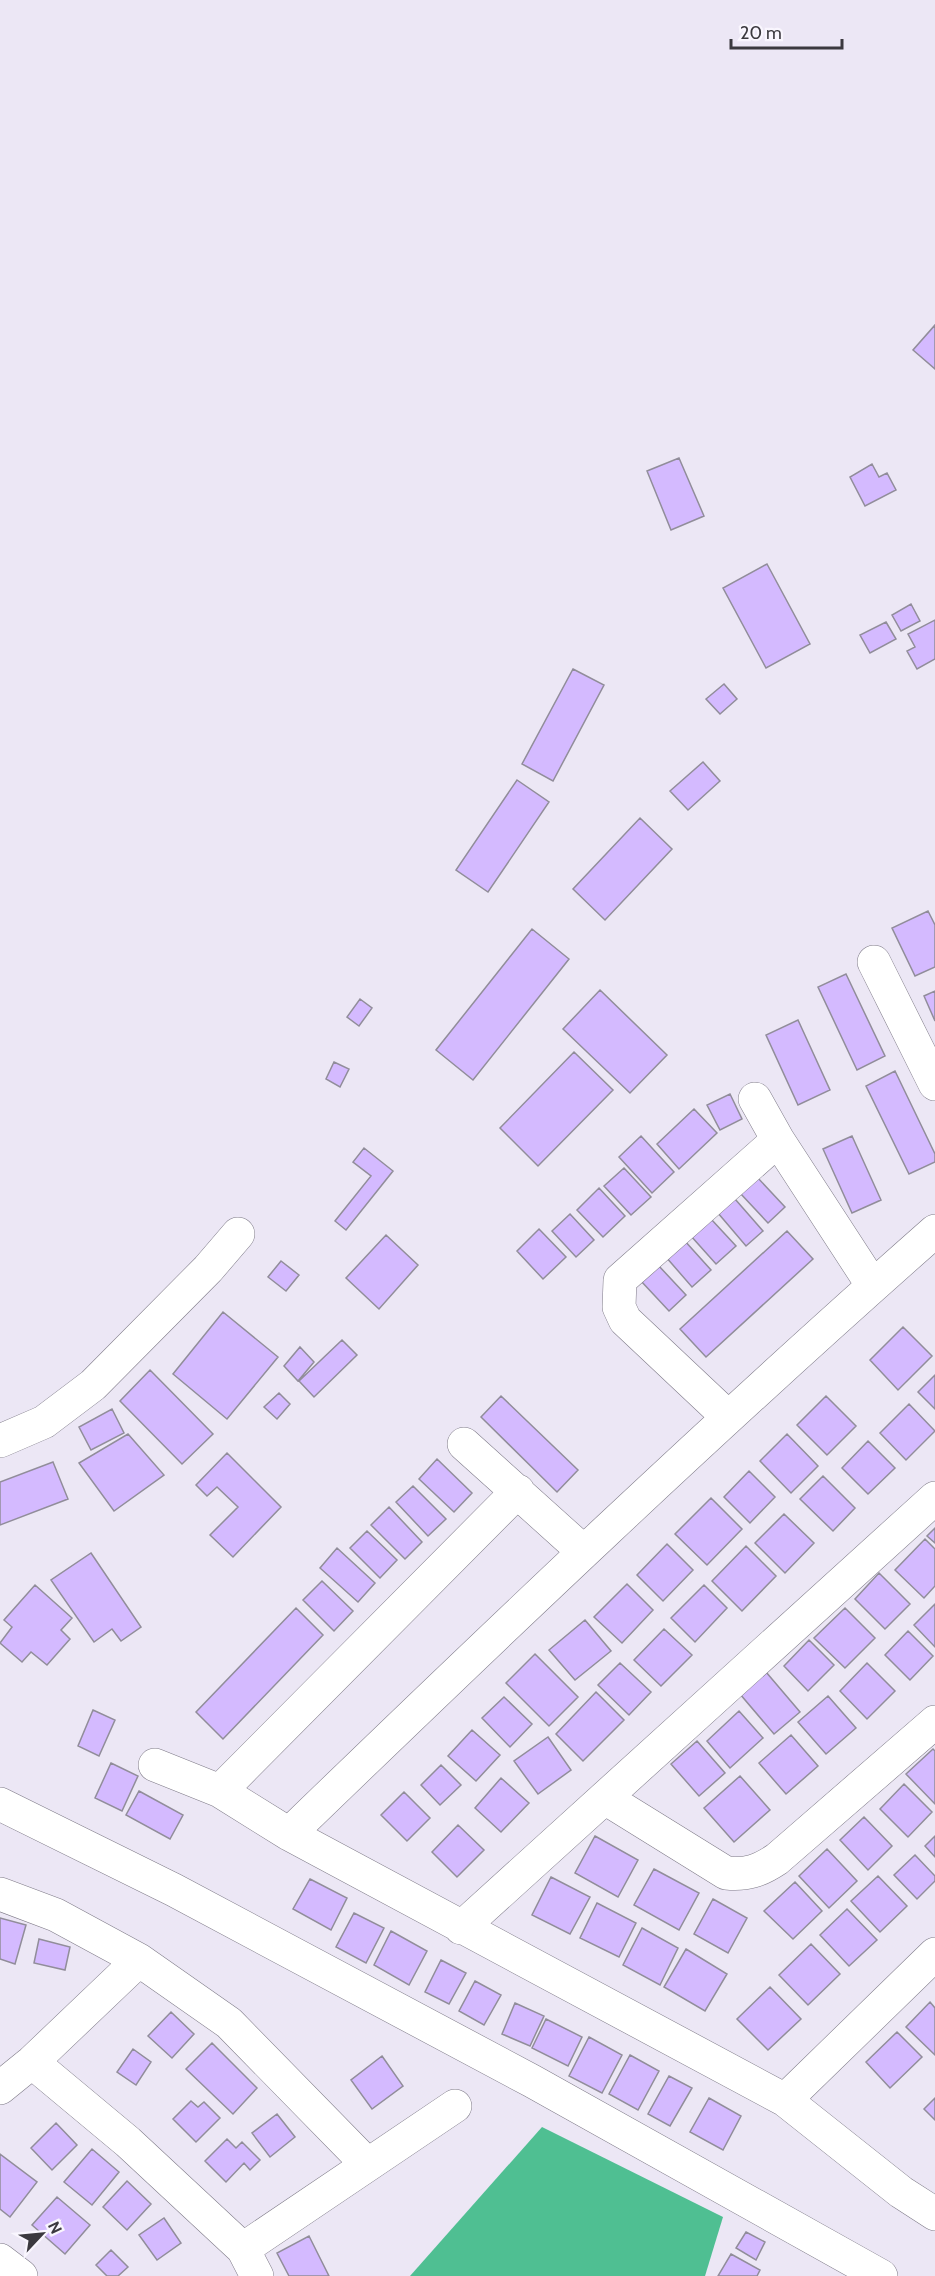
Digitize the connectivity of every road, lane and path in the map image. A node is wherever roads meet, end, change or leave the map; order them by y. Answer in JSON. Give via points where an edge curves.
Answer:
{"nodes":[{"id":1,"x":874,"y":962,"type":"dead end"},
{"id":2,"x":935,"y":1084,"type":"edge"},
{"id":3,"x":755,"y":1099,"type":"dead end"},
{"id":4,"x":778,"y":1140,"type":"junction"},
{"id":5,"x":935,"y":1231,"type":"edge"},
{"id":6,"x":237,"y":1234,"type":"dead end"},
{"id":7,"x":873,"y":1286,"type":"junction"},
{"id":8,"x":728,"y":1417,"type":"junction"},
{"id":9,"x":0,"y":1441,"type":"edge"},
{"id":10,"x":464,"y":1444,"type":"dead end"},
{"id":11,"x":518,"y":1491,"type":"junction"},
{"id":12,"x":935,"y":1498,"type":"edge"},
{"id":13,"x":584,"y":1552,"type":"junction"},
{"id":14,"x":935,"y":1722,"type":"edge"},
{"id":15,"x":154,"y":1765,"type":"dead end"},
{"id":16,"x":220,"y":1791,"type":"junction"},
{"id":17,"x":605,"y":1798,"type":"junction"},
{"id":18,"x":0,"y":1804,"type":"edge"},
{"id":19,"x":289,"y":1834,"type":"junction"},
{"id":20,"x":0,"y":1894,"type":"edge"},
{"id":21,"x":461,"y":1928,"type":"junction"},
{"id":22,"x":935,"y":1954,"type":"edge"},
{"id":23,"x":139,"y":1960,"type":"junction"},
{"id":24,"x":32,"y":2062,"type":"junction"},
{"id":25,"x":0,"y":2088,"type":"edge"},
{"id":26,"x":784,"y":2100,"type":"junction"},
{"id":27,"x":455,"y":2106,"type":"dead end"},
{"id":28,"x":367,"y":2164,"type":"junction"},
{"id":29,"x":935,"y":2214,"type":"edge"},
{"id":30,"x":0,"y":2260,"type":"edge"},
{"id":31,"x":250,"y":2262,"type":"edge"},
{"id":32,"x":21,"y":2276,"type":"edge"},
{"id":33,"x":881,"y":2276,"type":"edge"}],
"edges":[{"from":1,"to":2,"type":"street"},
{"from":3,"to":4,"type":"street"},
{"from":4,"to":7,"type":"street"},
{"from":4,"to":8,"type":"street","via":[[620,1280],[619,1307],[625,1320]]},
{"from":5,"to":7,"type":"street"},
{"from":6,"to":9,"type":"street","via":[[208,1269],[93,1385],[44,1422]]},
{"from":7,"to":8,"type":"street"},
{"from":8,"to":13,"type":"street"},
{"from":10,"to":11,"type":"street"},
{"from":11,"to":13,"type":"street"},
{"from":11,"to":16,"type":"street"},
{"from":12,"to":17,"type":"street"},
{"from":13,"to":19,"type":"street","via":[[442,1683]]},
{"from":14,"to":17,"type":"street","via":[[777,1859],[743,1875],[726,1873]]},
{"from":15,"to":16,"type":"street"},
{"from":16,"to":19,"type":"street"},
{"from":17,"to":21,"type":"street"},
{"from":18,"to":33,"type":"street","via":[[174,1890],[532,2081]]},
{"from":19,"to":21,"type":"street"},
{"from":20,"to":23,"type":"street","via":[[57,1915]]},
{"from":21,"to":26,"type":"street"},
{"from":22,"to":26,"type":"street"},
{"from":23,"to":24,"type":"street"},
{"from":23,"to":28,"type":"street","via":[[229,2023]]},
{"from":24,"to":25,"type":"street"},
{"from":24,"to":31,"type":"street","via":[[128,2142]]},
{"from":26,"to":29,"type":"street"},
{"from":27,"to":28,"type":"street"},
{"from":28,"to":31,"type":"street"},
{"from":30,"to":32,"type":"street"}]}
